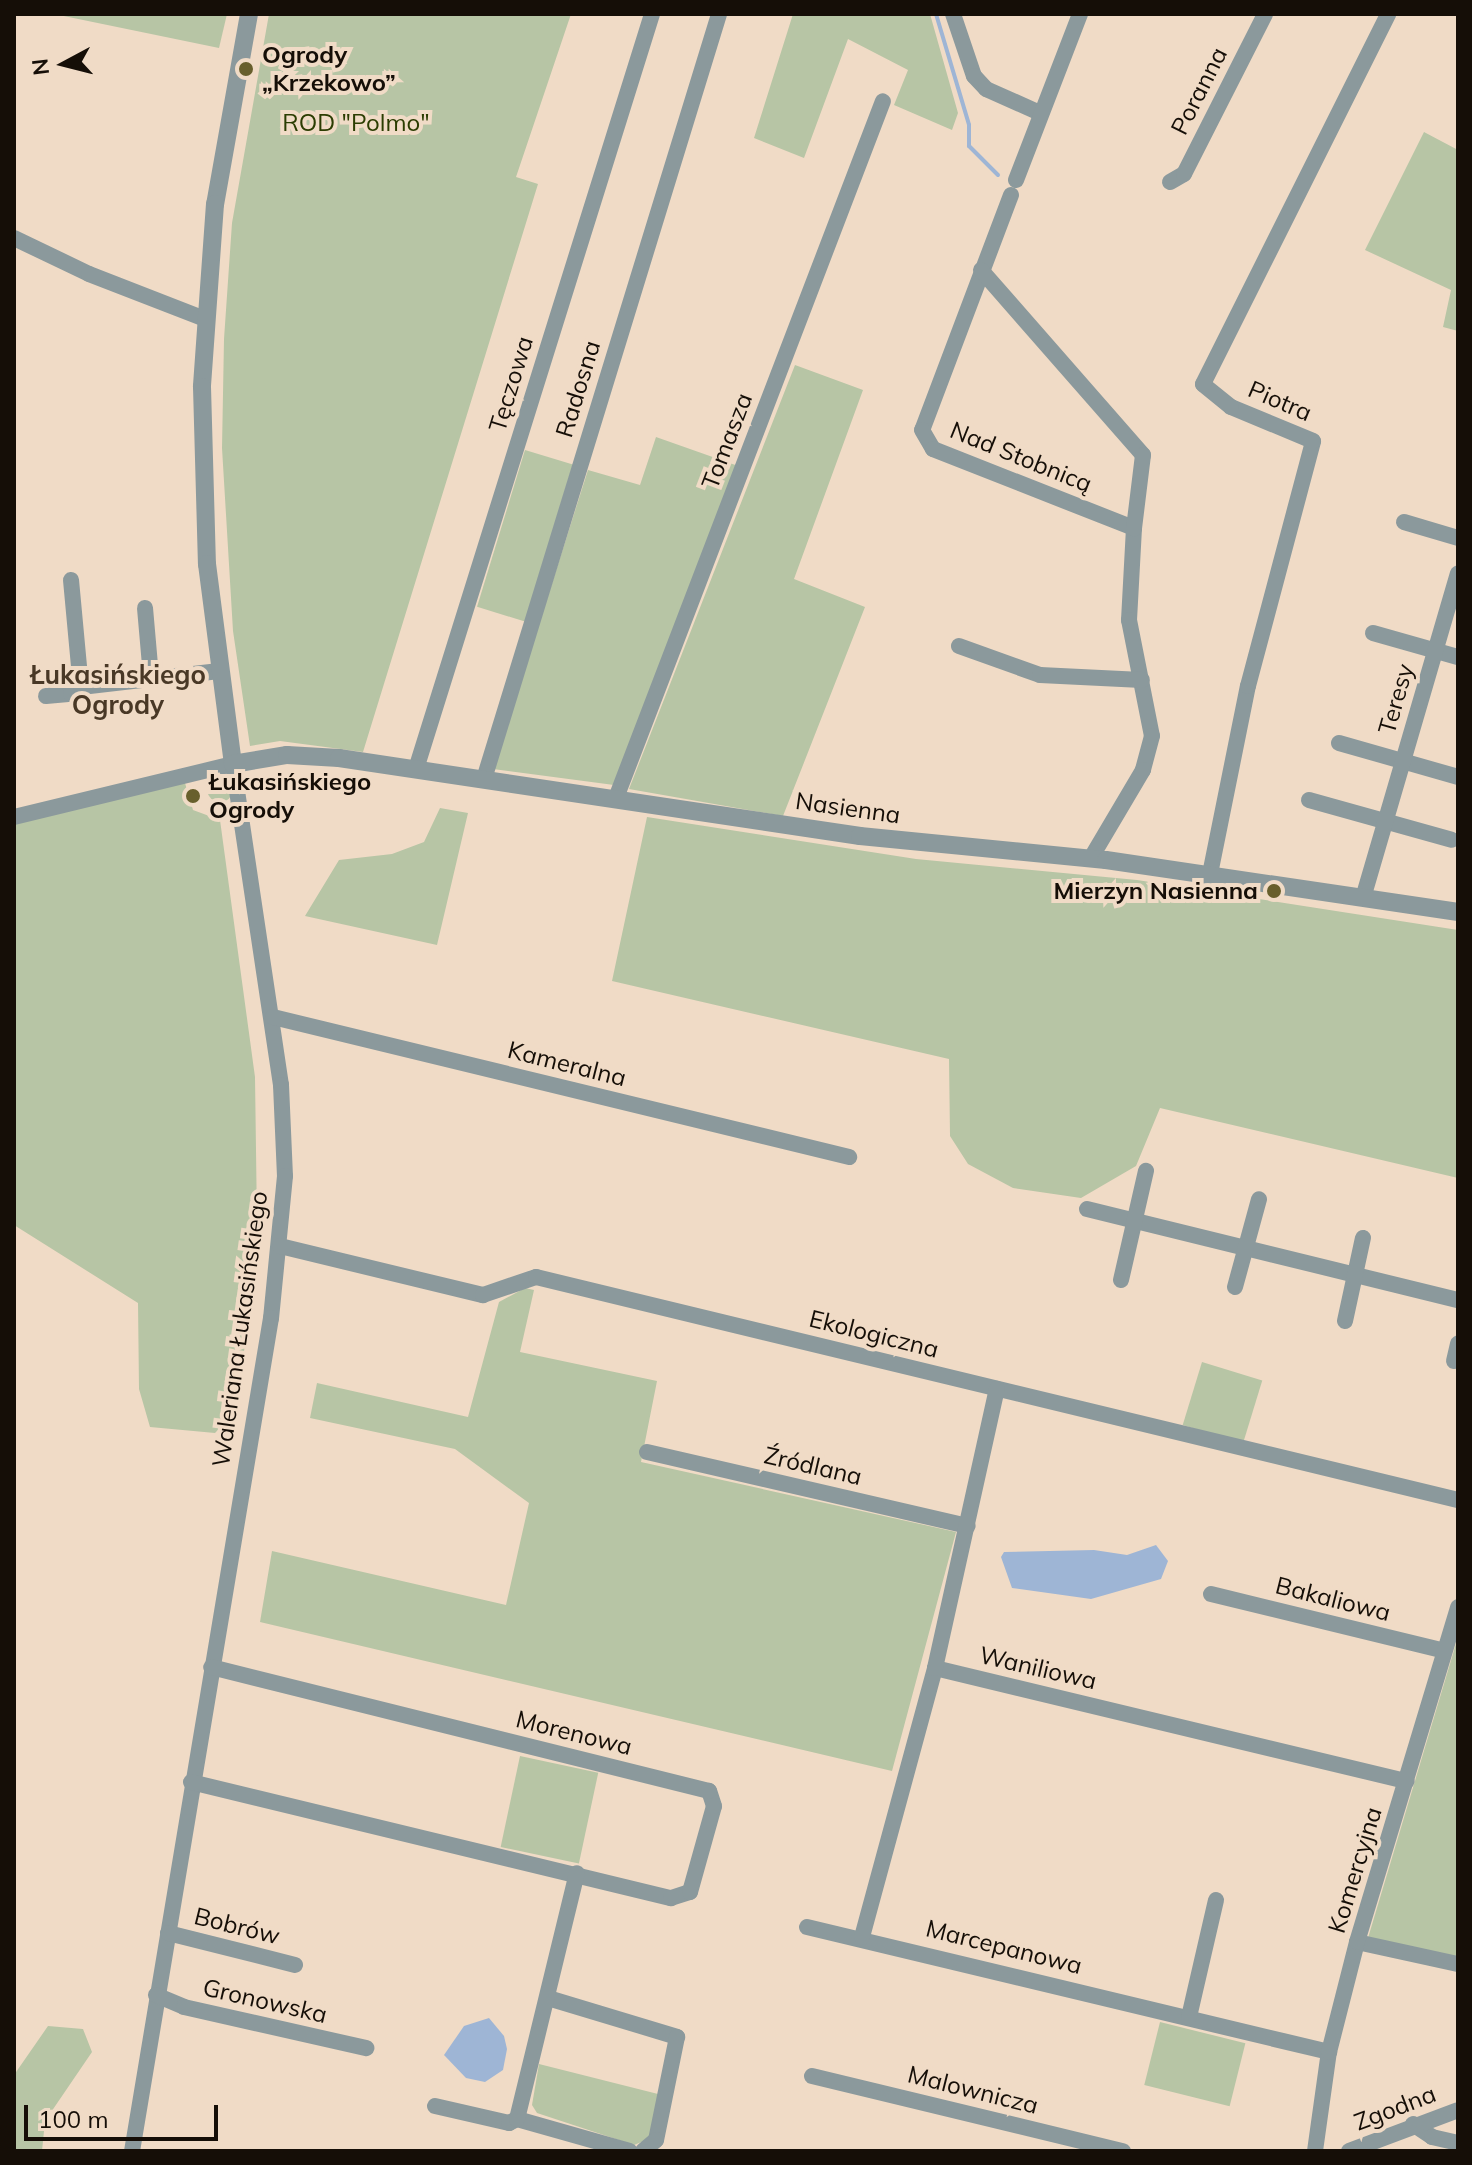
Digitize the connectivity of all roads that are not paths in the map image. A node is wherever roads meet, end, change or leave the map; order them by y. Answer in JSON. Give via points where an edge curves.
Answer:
{"nodes":[{"id":1,"x":249,"y":14,"type":"edge"},
{"id":2,"x":652,"y":14,"type":"edge"},
{"id":3,"x":719,"y":14,"type":"edge"},
{"id":4,"x":953,"y":14,"type":"edge"},
{"id":5,"x":1080,"y":14,"type":"edge"},
{"id":6,"x":1265,"y":14,"type":"edge"},
{"id":7,"x":1388,"y":14,"type":"edge"},
{"id":8,"x":883,"y":101,"type":"dead end"},
{"id":9,"x":1040,"y":113,"type":"junction"},
{"id":10,"x":1170,"y":182,"type":"dead end"},
{"id":11,"x":14,"y":238,"type":"edge"},
{"id":12,"x":981,"y":270,"type":"junction"},
{"id":13,"x":205,"y":319,"type":"junction"},
{"id":14,"x":1404,"y":522,"type":"dead end"},
{"id":15,"x":1134,"y":528,"type":"junction"},
{"id":16,"x":1458,"y":538,"type":"edge"},
{"id":17,"x":1458,"y":574,"type":"edge"},
{"id":18,"x":71,"y":580,"type":"dead end"},
{"id":19,"x":145,"y":608,"type":"dead end"},
{"id":20,"x":1373,"y":633,"type":"dead end"},
{"id":21,"x":959,"y":646,"type":"dead end"},
{"id":22,"x":1436,"y":651,"type":"junction"},
{"id":23,"x":1458,"y":657,"type":"edge"},
{"id":24,"x":219,"y":671,"type":"junction"},
{"id":25,"x":151,"y":677,"type":"junction"},
{"id":26,"x":1142,"y":680,"type":"junction"},
{"id":27,"x":81,"y":687,"type":"junction"},
{"id":28,"x":46,"y":696,"type":"dead end"},
{"id":29,"x":1339,"y":743,"type":"dead end"},
{"id":30,"x":1403,"y":761,"type":"junction"},
{"id":31,"x":233,"y":764,"type":"junction"},
{"id":32,"x":416,"y":769,"type":"junction"},
{"id":33,"x":1458,"y":777,"type":"edge"},
{"id":34,"x":484,"y":779,"type":"junction"},
{"id":35,"x":616,"y":798,"type":"junction"},
{"id":36,"x":1309,"y":800,"type":"dead end"},
{"id":37,"x":14,"y":817,"type":"edge"},
{"id":38,"x":1386,"y":822,"type":"junction"},
{"id":39,"x":1452,"y":840,"type":"dead end"},
{"id":40,"x":1091,"y":858,"type":"junction"},
{"id":41,"x":1210,"y":874,"type":"junction"},
{"id":42,"x":1363,"y":898,"type":"junction"},
{"id":43,"x":1458,"y":912,"type":"edge"},
{"id":44,"x":273,"y":1017,"type":"junction"},
{"id":45,"x":849,"y":1157,"type":"dead end"},
{"id":46,"x":1146,"y":1171,"type":"dead end"},
{"id":47,"x":1259,"y":1199,"type":"dead end"},
{"id":48,"x":1087,"y":1209,"type":"dead end"},
{"id":49,"x":1135,"y":1221,"type":"junction"},
{"id":50,"x":1363,"y":1238,"type":"dead end"},
{"id":51,"x":280,"y":1246,"type":"junction"},
{"id":52,"x":1246,"y":1248,"type":"junction"},
{"id":53,"x":1355,"y":1275,"type":"junction"},
{"id":54,"x":1121,"y":1280,"type":"dead end"},
{"id":55,"x":1235,"y":1287,"type":"dead end"},
{"id":56,"x":1458,"y":1300,"type":"edge"},
{"id":57,"x":1345,"y":1321,"type":"dead end"},
{"id":58,"x":1458,"y":1343,"type":"edge"},
{"id":59,"x":1454,"y":1361,"type":"dead end"},
{"id":60,"x":997,"y":1389,"type":"junction"},
{"id":61,"x":647,"y":1452,"type":"dead end"},
{"id":62,"x":1458,"y":1500,"type":"edge"},
{"id":63,"x":968,"y":1526,"type":"junction"},
{"id":64,"x":1211,"y":1594,"type":"dead end"},
{"id":65,"x":1458,"y":1607,"type":"edge"},
{"id":66,"x":1444,"y":1651,"type":"junction"},
{"id":67,"x":211,"y":1667,"type":"junction"},
{"id":68,"x":935,"y":1668,"type":"junction"},
{"id":69,"x":1407,"y":1781,"type":"junction"},
{"id":70,"x":191,"y":1782,"type":"junction"},
{"id":71,"x":577,"y":1873,"type":"junction"},
{"id":72,"x":1216,"y":1900,"type":"dead end"},
{"id":73,"x":807,"y":1927,"type":"dead end"},
{"id":74,"x":168,"y":1933,"type":"junction"},
{"id":75,"x":862,"y":1937,"type":"junction"},
{"id":76,"x":1357,"y":1942,"type":"junction"},
{"id":77,"x":1458,"y":1964,"type":"edge"},
{"id":78,"x":295,"y":1965,"type":"dead end"},
{"id":79,"x":156,"y":1995,"type":"junction"},
{"id":80,"x":548,"y":1998,"type":"junction"},
{"id":81,"x":1189,"y":2017,"type":"junction"},
{"id":82,"x":366,"y":2048,"type":"dead end"},
{"id":83,"x":1329,"y":2052,"type":"junction"},
{"id":84,"x":812,"y":2076,"type":"dead end"},
{"id":85,"x":435,"y":2106,"type":"dead end"},
{"id":86,"x":1458,"y":2110,"type":"edge"},
{"id":87,"x":517,"y":2119,"type":"junction"},
{"id":88,"x":1413,"y":2124,"type":"junction"},
{"id":89,"x":1458,"y":2143,"type":"edge"},
{"id":90,"x":132,"y":2151,"type":"edge"},
{"id":91,"x":630,"y":2151,"type":"edge"},
{"id":92,"x":643,"y":2151,"type":"edge"},
{"id":93,"x":1123,"y":2151,"type":"edge"},
{"id":94,"x":1315,"y":2151,"type":"edge"},
{"id":95,"x":1349,"y":2151,"type":"edge"}],
"edges":[{"from":1,"to":13,"type":"street","name":"Waleriana Łukasińskiego","via":[[222,157]]},
{"from":2,"to":32,"type":"street","name":"Tęczowa"},
{"from":3,"to":34,"type":"street","name":"Radosna"},
{"from":4,"to":9,"type":"street","via":[[974,76],[986,89]]},
{"from":5,"to":9,"type":"street","name":"Nad Stobnicą"},
{"from":6,"to":10,"type":"street","name":"Poranna","via":[[1184,174]]},
{"from":7,"to":41,"type":"street","name":"Piotra","via":[[1203,384],[1231,407],[1313,441],[1248,686]]},
{"from":8,"to":35,"type":"street","name":"Tomasza"},
{"from":9,"to":12,"type":"street","name":"Nad Stobnicą"},
{"from":11,"to":13,"type":"street"},
{"from":12,"to":15,"type":"street","via":[[1143,455]]},
{"from":12,"to":15,"type":"street","name":"Nad Stobnicą","via":[[922,430],[933,449]]},
{"from":13,"to":24,"type":"street","name":"Waleriana Łukasińskiego","via":[[204,514]]},
{"from":14,"to":16,"type":"street"},
{"from":15,"to":26,"type":"street","via":[[1128,605]]},
{"from":17,"to":22,"type":"street","name":"Teresy"},
{"from":18,"to":27,"type":"street"},
{"from":19,"to":25,"type":"street"},
{"from":20,"to":22,"type":"street","name":"Teresy"},
{"from":21,"to":26,"type":"street","via":[[1040,675]]},
{"from":22,"to":23,"type":"street","name":"Teresy"},
{"from":22,"to":30,"type":"street","name":"Teresy"},
{"from":24,"to":25,"type":"street"},
{"from":24,"to":31,"type":"street","name":"Waleriana Łukasińskiego"},
{"from":25,"to":27,"type":"street"},
{"from":26,"to":40,"type":"street","via":[[1152,736],[1149,757]]},
{"from":27,"to":28,"type":"street","via":[[71,694]]},
{"from":29,"to":30,"type":"street","name":"Teresy"},
{"from":30,"to":33,"type":"street","name":"Teresy"},
{"from":30,"to":38,"type":"street","name":"Teresy"},
{"from":31,"to":32,"type":"street","name":"Nasienna","via":[[293,755]]},
{"from":31,"to":37,"type":"street"},
{"from":31,"to":44,"type":"street","name":"Waleriana Łukasińskiego"},
{"from":32,"to":34,"type":"street","name":"Nasienna"},
{"from":34,"to":35,"type":"street","name":"Nasienna"},
{"from":35,"to":40,"type":"street","name":"Nasienna","via":[[884,839]]},
{"from":36,"to":38,"type":"street"},
{"from":38,"to":39,"type":"street"},
{"from":38,"to":42,"type":"street","name":"Teresy"},
{"from":40,"to":41,"type":"street","name":"Nasienna"},
{"from":41,"to":42,"type":"street","name":"Nasienna"},
{"from":42,"to":43,"type":"street","name":"Nasienna"},
{"from":44,"to":45,"type":"street","name":"Kameralna"},
{"from":44,"to":51,"type":"street","name":"Waleriana Łukasińskiego","via":[[285,1145]]},
{"from":46,"to":49,"type":"street"},
{"from":47,"to":52,"type":"street"},
{"from":48,"to":49,"type":"street"},
{"from":49,"to":52,"type":"street"},
{"from":49,"to":54,"type":"street"},
{"from":50,"to":53,"type":"street"},
{"from":51,"to":60,"type":"street","name":"Ekologiczna","via":[[483,1295],[536,1277]]},
{"from":51,"to":67,"type":"street","name":"Waleriana Łukasińskiego"},
{"from":52,"to":53,"type":"street"},
{"from":52,"to":55,"type":"street"},
{"from":53,"to":56,"type":"street"},
{"from":53,"to":57,"type":"street"},
{"from":58,"to":59,"type":"street"},
{"from":60,"to":62,"type":"street","name":"Ekologiczna"},
{"from":60,"to":63,"type":"street"},
{"from":61,"to":63,"type":"street","name":"Źródlana"},
{"from":63,"to":68,"type":"street"},
{"from":64,"to":66,"type":"street","name":"Bakaliowa"},
{"from":65,"to":66,"type":"street","name":"Komercyjna"},
{"from":66,"to":69,"type":"street","name":"Komercyjna"},
{"from":67,"to":70,"type":"street","name":"Waleriana Łukasińskiego"},
{"from":67,"to":71,"type":"street","name":"Morenowa","via":[[709,1791],[713,1798],[690,1892],[682,1898]]},
{"from":68,"to":69,"type":"street","name":"Waniliowa"},
{"from":68,"to":75,"type":"street"},
{"from":69,"to":76,"type":"street","name":"Komercyjna"},
{"from":70,"to":71,"type":"street","name":"Morenowa"},
{"from":70,"to":74,"type":"street","name":"Waleriana Łukasińskiego"},
{"from":71,"to":80,"type":"street"},
{"from":72,"to":81,"type":"street"},
{"from":73,"to":75,"type":"street","name":"Marcepanowa"},
{"from":74,"to":78,"type":"street","name":"Bobrów"},
{"from":74,"to":79,"type":"street","name":"Waleriana Łukasińskiego"},
{"from":75,"to":81,"type":"street","name":"Marcepanowa"},
{"from":76,"to":77,"type":"street"},
{"from":76,"to":83,"type":"street","name":"Komercyjna"},
{"from":79,"to":82,"type":"street","name":"Gronowska","via":[[221,2017]]},
{"from":79,"to":90,"type":"street","name":"Waleriana Łukasińskiego"},
{"from":80,"to":87,"type":"street"},
{"from":80,"to":92,"type":"street","via":[[677,2037],[656,2140]]},
{"from":81,"to":83,"type":"street","name":"Marcepanowa"},
{"from":83,"to":94,"type":"street","name":"Komercyjna"},
{"from":84,"to":93,"type":"street","name":"Malownicza"},
{"from":85,"to":87,"type":"street","via":[[509,2123]]},
{"from":86,"to":88,"type":"street","name":"Zgodna"},
{"from":87,"to":91,"type":"street"},
{"from":88,"to":89,"type":"street","via":[[1432,2137]]},
{"from":88,"to":95,"type":"street","name":"Zgodna"}]}
